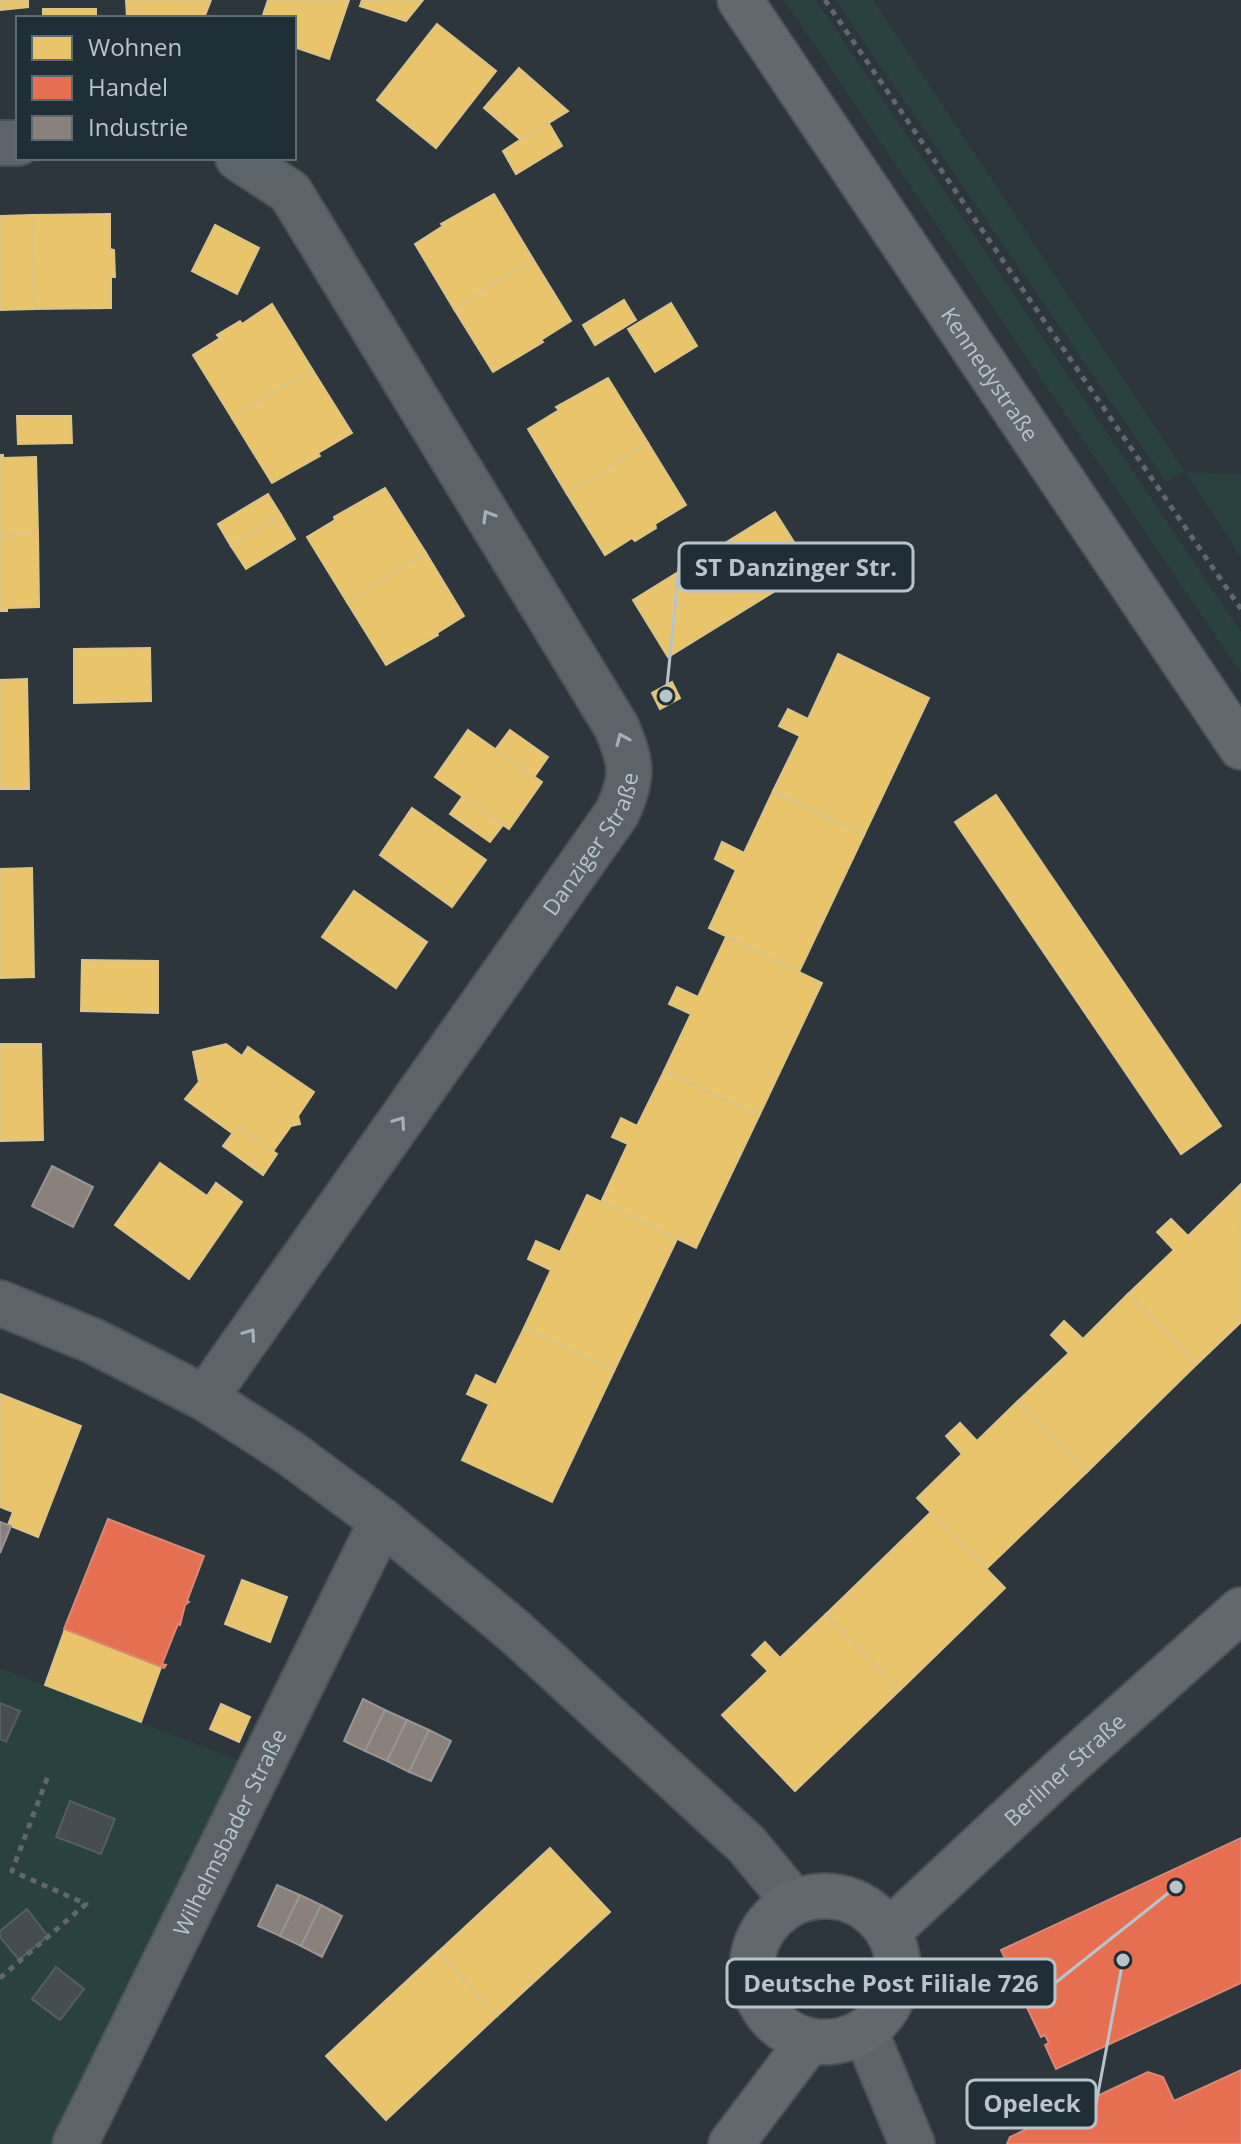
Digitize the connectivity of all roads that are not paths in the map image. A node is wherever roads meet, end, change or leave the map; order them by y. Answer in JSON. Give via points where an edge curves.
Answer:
{"nodes":[{"id":1,"x":740,"y":0,"type":"edge"},
{"id":2,"x":241,"y":160,"type":"edge"},
{"id":3,"x":1241,"y":747,"type":"edge"},
{"id":4,"x":0,"y":1303,"type":"edge"},
{"id":5,"x":205,"y":1398,"type":"junction"},
{"id":6,"x":382,"y":1521,"type":"junction"},
{"id":7,"x":1241,"y":1610,"type":"edge"},
{"id":8,"x":794,"y":1902,"type":"junction"},
{"id":9,"x":888,"y":1932,"type":"junction"},
{"id":10,"x":865,"y":2031,"type":"junction"},
{"id":11,"x":809,"y":2041,"type":"junction"},
{"id":12,"x":75,"y":2144,"type":"edge"},
{"id":13,"x":731,"y":2144,"type":"edge"},
{"id":14,"x":912,"y":2144,"type":"edge"}],
"edges":[{"from":1,"to":3,"type":"street","name":"Kennedystraße"},
{"from":5,"to":2,"type":"street","name":"Danziger Straße","one_way":true,"via":[[617,813],[629,787],[629,754],[616,726],[290,192]]},
{"from":4,"to":5,"type":"street","via":[[93,1341]]},
{"from":5,"to":6,"type":"street"},
{"from":6,"to":8,"type":"street","via":[[513,1630],[736,1834]]},
{"from":6,"to":12,"type":"street","name":"Wilhelmsbader Straße"},
{"from":7,"to":9,"type":"street","name":"Berliner Straße"},
{"from":8,"to":9,"type":"street","via":[[811,1895],[851,1901],[872,1913]]},
{"from":8,"to":11,"type":"street","via":[[773,1914],[764,1928],[752,1973],[757,1996],[770,2016],[786,2032]]},
{"from":9,"to":10,"type":"street","via":[[896,1949],[897,1986],[885,2012]]},
{"from":10,"to":11,"type":"street","via":[[848,2040]]},
{"from":10,"to":14,"type":"street"},
{"from":11,"to":13,"type":"street"}]}
